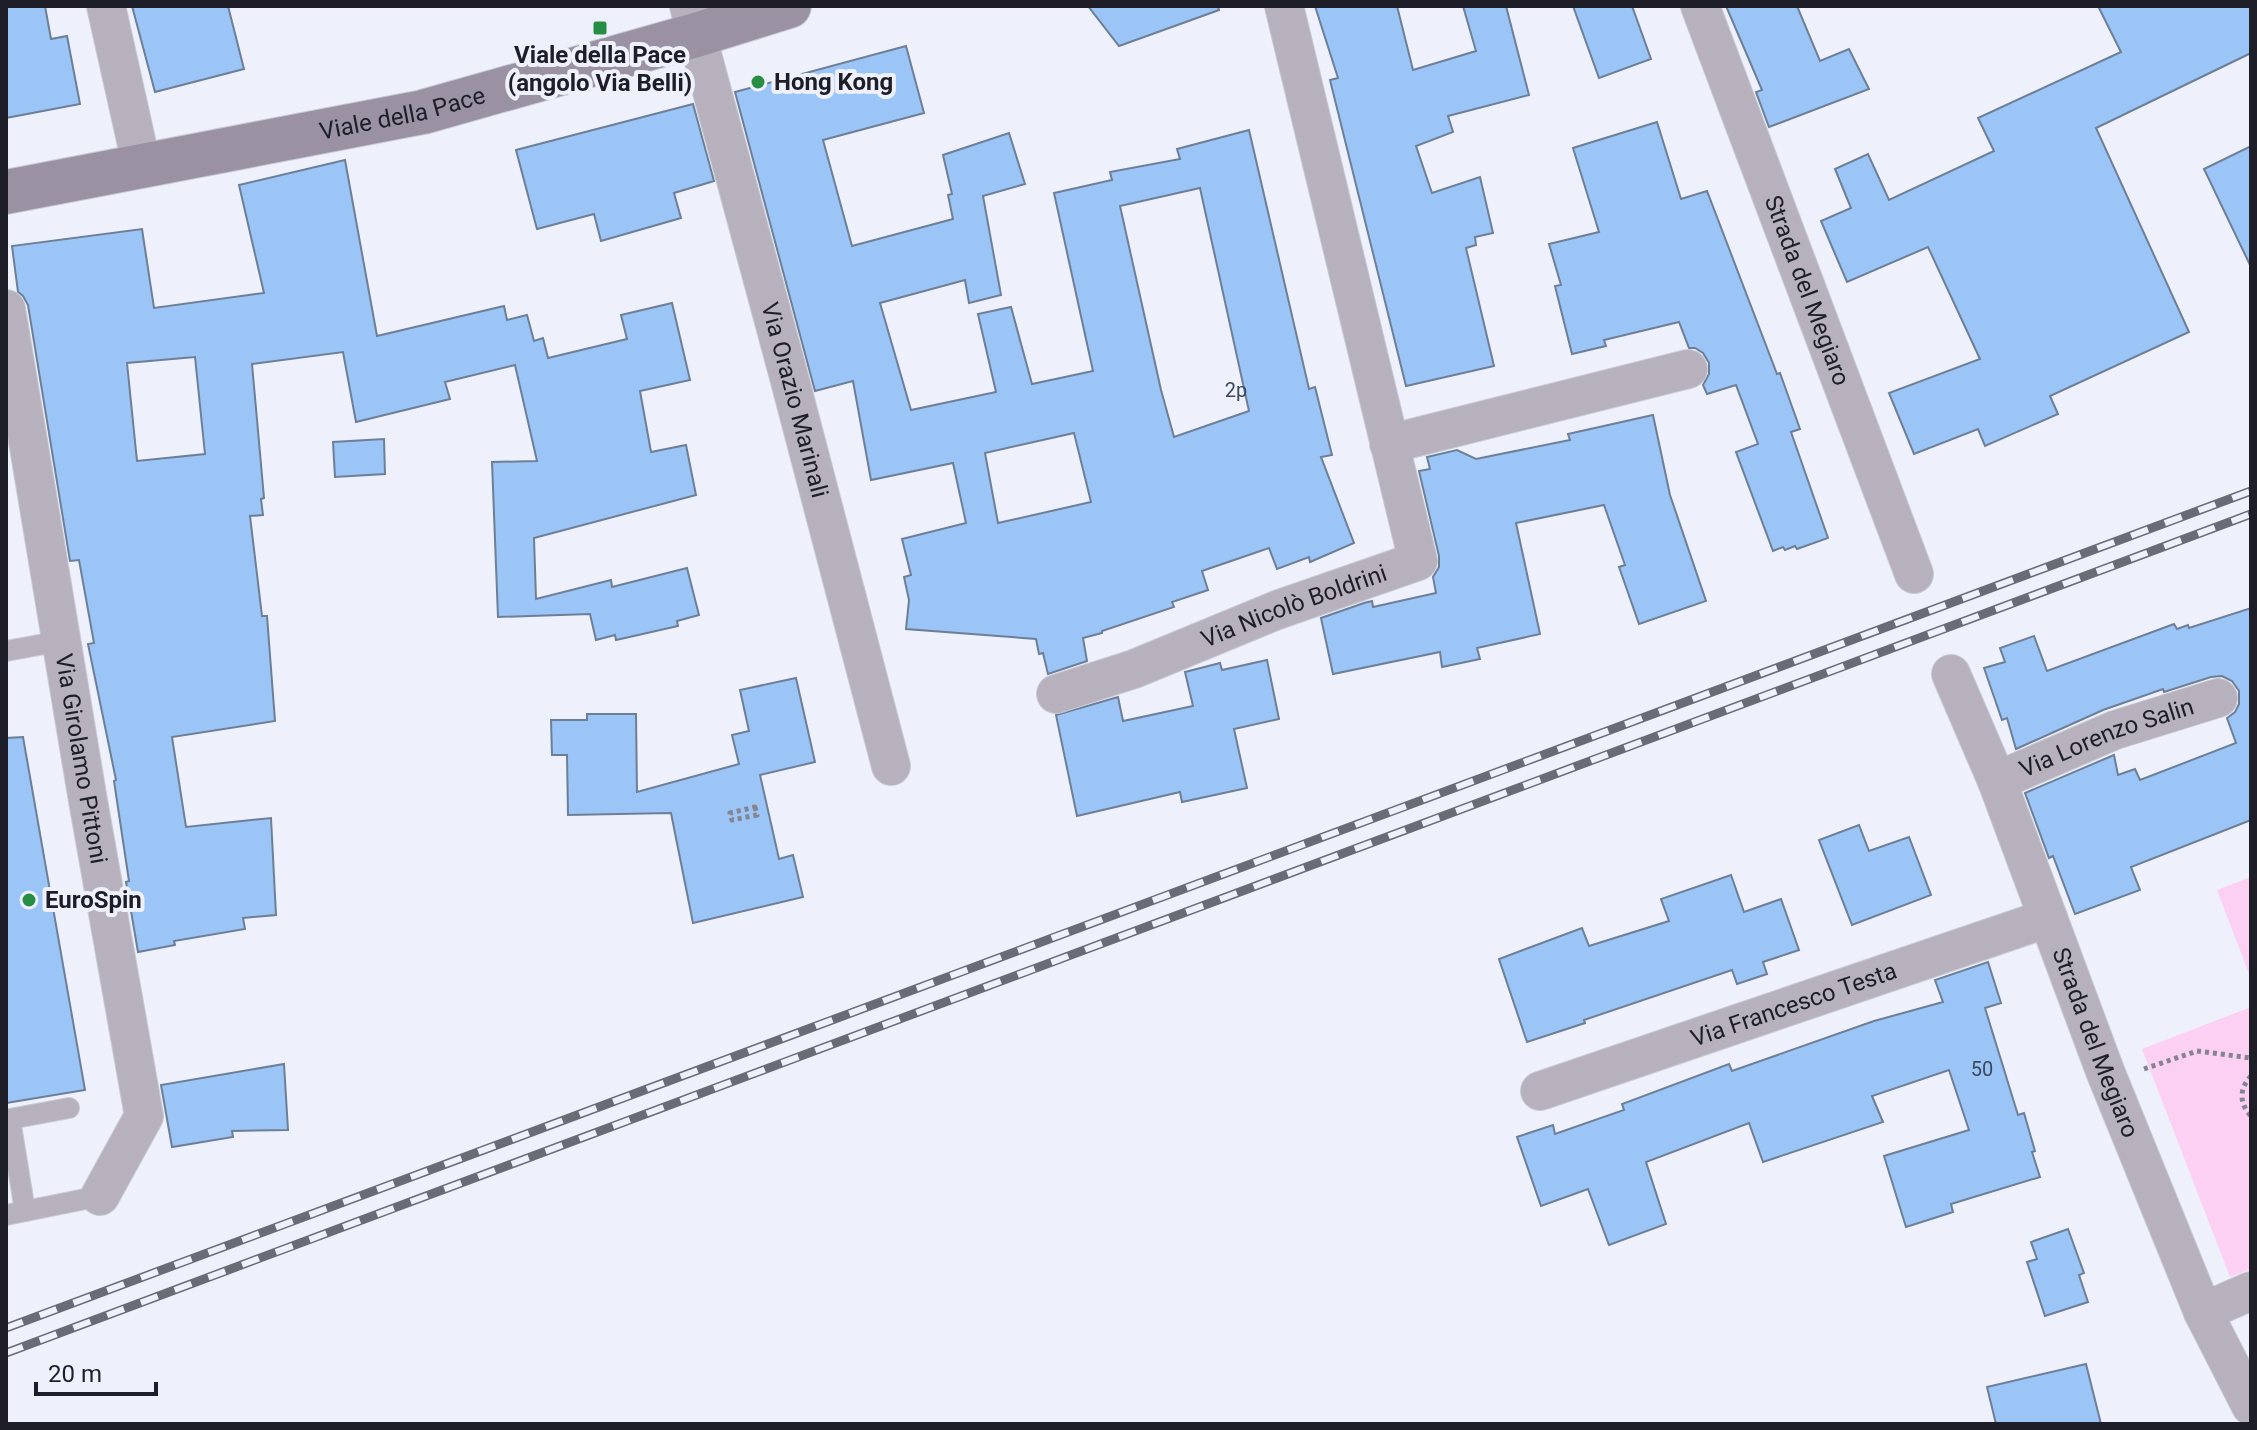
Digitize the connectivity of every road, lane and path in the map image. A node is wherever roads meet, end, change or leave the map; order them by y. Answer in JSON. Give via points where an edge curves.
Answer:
{"nodes":[{"id":1,"x":106,"y":6,"type":"edge"},
{"id":2,"x":789,"y":6,"type":"edge"},
{"id":3,"x":1284,"y":6,"type":"edge"},
{"id":4,"x":1700,"y":6,"type":"edge"},
{"id":5,"x":693,"y":21,"type":"edge"},
{"id":6,"x":142,"y":167,"type":"junction"},
{"id":7,"x":6,"y":192,"type":"edge"},
{"id":8,"x":6,"y":309,"type":"edge"},
{"id":9,"x":1688,"y":369,"type":"dead end"},
{"id":10,"x":13,"y":398,"type":"edge"},
{"id":11,"x":1389,"y":444,"type":"junction"},
{"id":12,"x":1914,"y":574,"type":"dead end"},
{"id":13,"x":61,"y":641,"type":"junction"},
{"id":14,"x":6,"y":651,"type":"edge"},
{"id":15,"x":1951,"y":674,"type":"dead end"},
{"id":16,"x":1056,"y":694,"type":"dead end"},
{"id":17,"x":2218,"y":698,"type":"dead end"},
{"id":18,"x":891,"y":766,"type":"dead end"},
{"id":19,"x":1997,"y":781,"type":"junction"},
{"id":20,"x":730,"y":813,"type":"joint"},
{"id":21,"x":2048,"y":918,"type":"junction"},
{"id":22,"x":2251,"y":1058,"type":"edge"},
{"id":23,"x":2251,"y":1076,"type":"edge"},
{"id":24,"x":2110,"y":1081,"type":"junction"},
{"id":25,"x":1540,"y":1091,"type":"dead end"},
{"id":26,"x":69,"y":1108,"type":"dead end"},
{"id":27,"x":2251,"y":1116,"type":"edge"},
{"id":28,"x":8,"y":1119,"type":"edge"},
{"id":29,"x":100,"y":1196,"type":"joint"},
{"id":30,"x":16,"y":1213,"type":"edge"},
{"id":31,"x":2251,"y":1291,"type":"edge"},
{"id":32,"x":2203,"y":1312,"type":"junction"},
{"id":33,"x":2251,"y":1406,"type":"edge"}],
"edges":[{"from":1,"to":6,"type":"street"},
{"from":2,"to":5,"type":"main road","name":"Viale della Pace"},
{"from":3,"to":11,"type":"street","name":"Via Nicolò Boldrini"},
{"from":4,"to":12,"type":"street","name":"Strada del Megiaro"},
{"from":5,"to":6,"type":"main road","name":"Viale della Pace","via":[[423,112]]},
{"from":5,"to":18,"type":"street","name":"Via Orazio Marinali"},
{"from":6,"to":7,"type":"main road","name":"Viale della Pace"},
{"from":8,"to":10,"type":"street","name":"Via Girolamo Pittoni"},
{"from":9,"to":11,"type":"street"},
{"from":10,"to":13,"type":"street","name":"Via Girolamo Pittoni"},
{"from":11,"to":16,"type":"street","name":"Via Nicolò Boldrini","via":[[1418,561]]},
{"from":13,"to":14,"type":"lane"},
{"from":13,"to":29,"type":"street","name":"Via Girolamo Pittoni","via":[[144,1116]]},
{"from":15,"to":19,"type":"street","name":"Strada del Megiaro"},
{"from":17,"to":19,"type":"street","name":"Via Lorenzo Salin","via":[[2115,730]]},
{"from":19,"to":21,"type":"street","name":"Strada del Megiaro"},
{"from":20,"to":20,"type":"path","via":[[755,807],[757,815],[732,820]]},
{"from":21,"to":24,"type":"street","name":"Strada del Megiaro"},
{"from":21,"to":25,"type":"street","name":"Via Francesco Testa"},
{"from":22,"to":24,"type":"path","via":[[2197,1051]]},
{"from":23,"to":27,"type":"path","via":[[2241,1097]]},
{"from":24,"to":32,"type":"street","name":"Strada del Megiaro"},
{"from":26,"to":28,"type":"lane"},
{"from":28,"to":30,"type":"lane"},
{"from":29,"to":30,"type":"lane"},
{"from":31,"to":32,"type":"street"},
{"from":32,"to":33,"type":"street","name":"Strada del Megiaro"}]}
